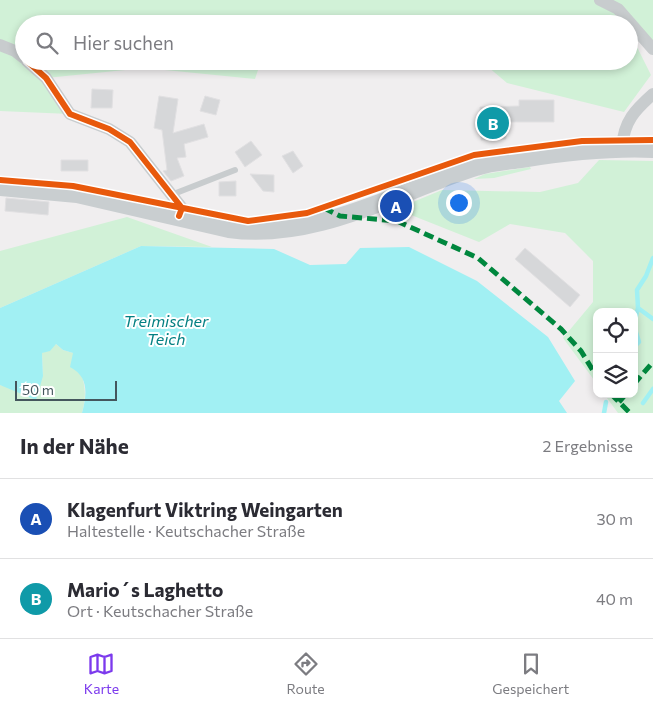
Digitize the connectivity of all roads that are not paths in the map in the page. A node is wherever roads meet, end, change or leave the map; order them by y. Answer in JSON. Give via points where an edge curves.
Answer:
{"nodes":[{"id":1,"x":600,"y":0,"type":"edge"},
{"id":2,"x":623,"y":15,"type":"edge"},
{"id":3,"x":638,"y":32,"type":"edge"},
{"id":4,"x":0,"y":45,"type":"edge"},
{"id":5,"x":653,"y":49,"type":"edge"},
{"id":6,"x":15,"y":50,"type":"edge"},
{"id":7,"x":37,"y":70,"type":"edge"},
{"id":8,"x":653,"y":94,"type":"edge"},
{"id":9,"x":622,"y":147,"type":"junction"},
{"id":10,"x":653,"y":149,"type":"edge"},
{"id":11,"x":235,"y":170,"type":"dead end"},
{"id":12,"x":0,"y":187,"type":"edge"},
{"id":13,"x":170,"y":195,"type":"junction"},
{"id":14,"x":179,"y":216,"type":"junction"}],
"edges":[{"from":1,"to":2,"type":"street"},
{"from":3,"to":5,"type":"street"},
{"from":4,"to":6,"type":"street"},
{"from":7,"to":13,"type":"street","via":[[70,114],[109,129],[130,142]]},
{"from":8,"to":9,"type":"street","via":[[639,105],[628,122]]},
{"from":9,"to":10,"type":"main road"},
{"from":9,"to":14,"type":"main road","via":[[557,153],[478,166],[340,216],[278,231],[229,229]]},
{"from":11,"to":13,"type":"lane"},
{"from":12,"to":14,"type":"main road","via":[[77,194]]},
{"from":13,"to":14,"type":"street","via":[[182,208]]}]}
